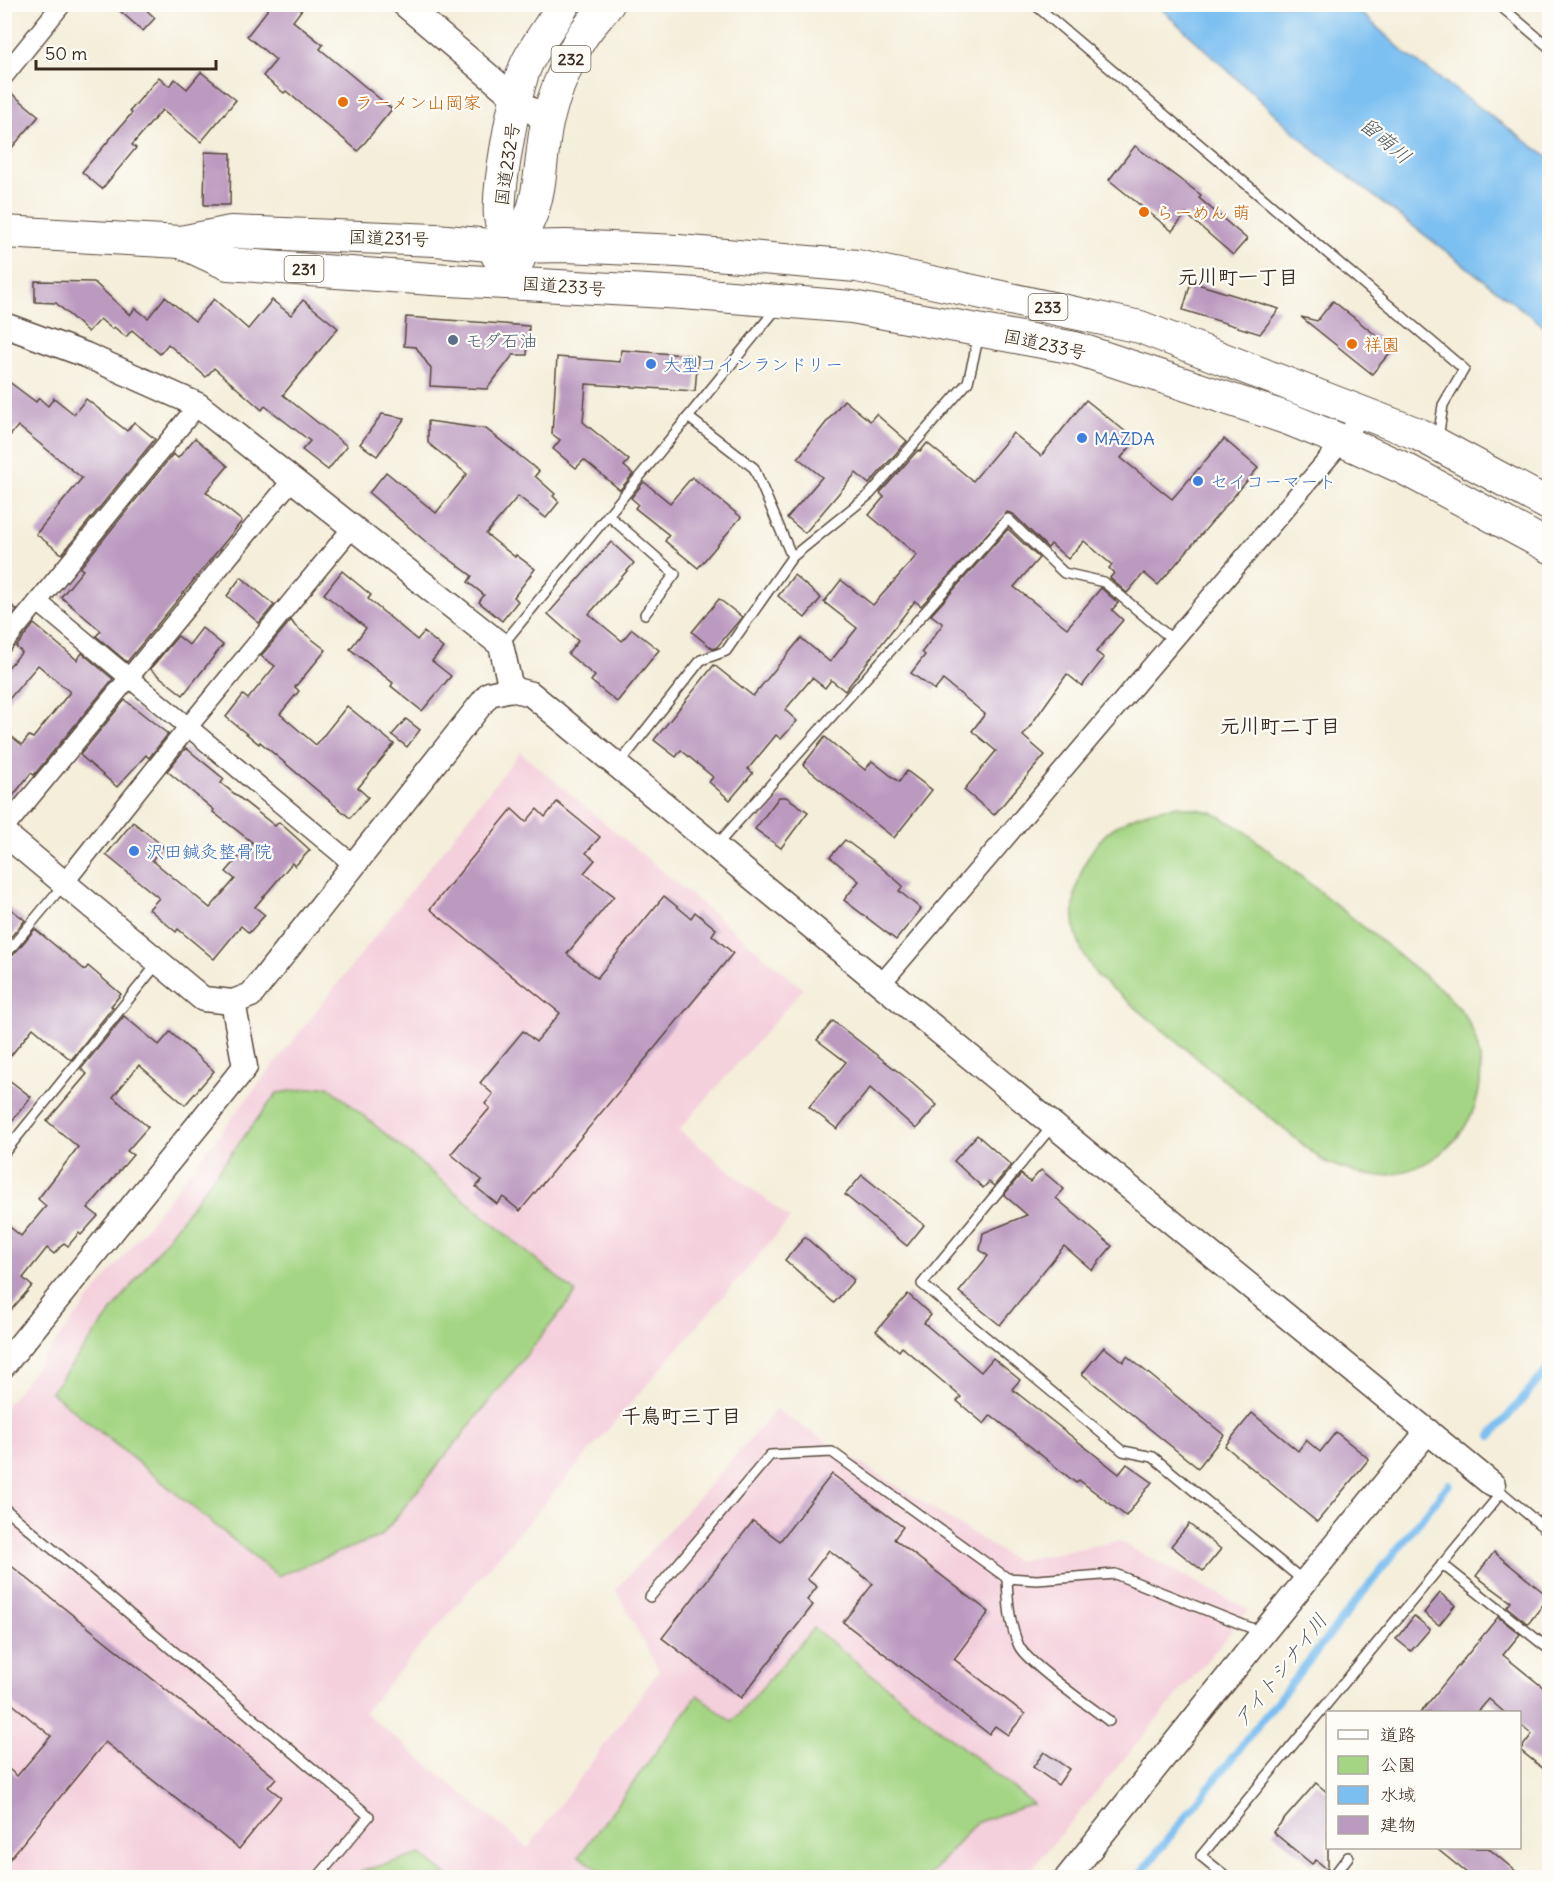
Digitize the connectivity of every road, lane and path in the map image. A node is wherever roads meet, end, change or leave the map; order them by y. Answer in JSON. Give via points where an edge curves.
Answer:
{"nodes":[{"id":1,"x":62,"y":4,"type":"edge"},
{"id":2,"x":404,"y":4,"type":"edge"},
{"id":3,"x":564,"y":4,"type":"edge"},
{"id":4,"x":608,"y":4,"type":"edge"},
{"id":5,"x":1034,"y":4,"type":"edge"},
{"id":6,"x":1498,"y":4,"type":"edge"},
{"id":7,"x":1550,"y":48,"type":"edge"},
{"id":8,"x":4,"y":76,"type":"edge"},
{"id":9,"x":516,"y":99,"type":"junction"},
{"id":10,"x":548,"y":122,"type":"junction"},
{"id":11,"x":501,"y":190,"type":"junction"},
{"id":12,"x":538,"y":196,"type":"junction"},
{"id":13,"x":4,"y":232,"type":"edge"},
{"id":14,"x":436,"y":240,"type":"junction"},
{"id":15,"x":181,"y":242,"type":"junction"},
{"id":16,"x":566,"y":246,"type":"junction"},
{"id":17,"x":511,"y":247,"type":"junction"},
{"id":18,"x":432,"y":279,"type":"junction"},
{"id":19,"x":504,"y":282,"type":"joint"},
{"id":20,"x":552,"y":285,"type":"junction"},
{"id":21,"x":782,"y":302,"type":"junction"},
{"id":22,"x":4,"y":325,"type":"edge"},
{"id":23,"x":981,"y":331,"type":"junction"},
{"id":24,"x":198,"y":405,"type":"junction"},
{"id":25,"x":1363,"y":413,"type":"junction"},
{"id":26,"x":688,"y":417,"type":"junction"},
{"id":27,"x":1343,"y":441,"type":"junction"},
{"id":28,"x":1437,"y":444,"type":"junction"},
{"id":29,"x":292,"y":480,"type":"junction"},
{"id":30,"x":1550,"y":505,"type":"edge"},
{"id":31,"x":608,"y":515,"type":"junction"},
{"id":32,"x":352,"y":528,"type":"junction"},
{"id":33,"x":1550,"y":547,"type":"edge"},
{"id":34,"x":792,"y":557,"type":"junction"},
{"id":35,"x":38,"y":602,"type":"junction"},
{"id":36,"x":645,"y":614,"type":"dead end"},
{"id":37,"x":1173,"y":640,"type":"junction"},
{"id":38,"x":4,"y":643,"type":"edge"},
{"id":39,"x":501,"y":645,"type":"junction"},
{"id":40,"x":129,"y":678,"type":"junction"},
{"id":41,"x":511,"y":689,"type":"junction"},
{"id":42,"x":188,"y":727,"type":"junction"},
{"id":43,"x":618,"y":766,"type":"junction"},
{"id":44,"x":4,"y":831,"type":"edge"},
{"id":45,"x":715,"y":847,"type":"junction"},
{"id":46,"x":354,"y":865,"type":"junction"},
{"id":47,"x":64,"y":883,"type":"junction"},
{"id":48,"x":4,"y":957,"type":"edge"},
{"id":49,"x":159,"y":962,"type":"junction"},
{"id":50,"x":881,"y":984,"type":"junction"},
{"id":51,"x":233,"y":1002,"type":"junction"},
{"id":52,"x":1053,"y":1125,"type":"junction"},
{"id":53,"x":4,"y":1153,"type":"edge"},
{"id":54,"x":4,"y":1365,"type":"edge"},
{"id":55,"x":1428,"y":1431,"type":"junction"},
{"id":56,"x":1498,"y":1488,"type":"junction"},
{"id":57,"x":4,"y":1508,"type":"edge"},
{"id":58,"x":1550,"y":1533,"type":"edge"},
{"id":59,"x":1443,"y":1564,"type":"junction"},
{"id":60,"x":1007,"y":1578,"type":"junction"},
{"id":61,"x":1305,"y":1582,"type":"junction"},
{"id":62,"x":650,"y":1597,"type":"dead end"},
{"id":63,"x":1263,"y":1633,"type":"junction"},
{"id":64,"x":1550,"y":1650,"type":"edge"},
{"id":65,"x":1109,"y":1721,"type":"dead end"},
{"id":66,"x":1348,"y":1857,"type":"dead end"},
{"id":67,"x":317,"y":1878,"type":"edge"},
{"id":68,"x":1067,"y":1878,"type":"edge"},
{"id":69,"x":1228,"y":1878,"type":"edge"},
{"id":70,"x":1332,"y":1878,"type":"edge"}],
"edges":[{"from":1,"to":8,"type":"street"},
{"from":2,"to":9,"type":"street"},
{"from":3,"to":9,"type":"highway","name":"国道232号","number":"232","via":[[526,64]]},
{"from":4,"to":10,"type":"highway","name":"国道232号","number":"232","via":[[578,43]]},
{"from":5,"to":28,"type":"lane","via":[[1464,369],[1443,405]]},
{"from":6,"to":7,"type":"lane"},
{"from":9,"to":10,"type":"street"},
{"from":9,"to":11,"type":"highway","name":"国道232号","number":"232"},
{"from":10,"to":12,"type":"highway","name":"国道232号","number":"232"},
{"from":11,"to":14,"type":"highway","number":"232","via":[[485,216]]},
{"from":11,"to":17,"type":"highway","name":"国道232号","number":"232","via":[[500,214]]},
{"from":12,"to":16,"type":"highway","via":[[553,234]]},
{"from":12,"to":17,"type":"highway","name":"国道232号","number":"232","via":[[530,218]]},
{"from":13,"to":15,"type":"highway","name":"国道231号","number":"231"},
{"from":14,"to":15,"type":"highway","name":"国道231号","number":"231","via":[[231,232]]},
{"from":14,"to":17,"type":"highway","name":"国道231号","number":"231"},
{"from":15,"to":18,"type":"highway","name":"国道231号","number":"231","via":[[228,264]]},
{"from":16,"to":17,"type":"highway","name":"国道233号","number":"233"},
{"from":16,"to":25,"type":"highway","name":"国道233号","number":"233","via":[[857,266],[1140,327]]},
{"from":17,"to":18,"type":"highway","name":"国道231号","number":"231","via":[[469,271]]},
{"from":17,"to":20,"type":"highway","number":"233","via":[[525,268]]},
{"from":18,"to":19,"type":"highway","name":"国道231号","number":"231"},
{"from":19,"to":20,"type":"highway","name":"国道233号","number":"233"},
{"from":20,"to":21,"type":"highway","name":"国道233号","number":"233"},
{"from":21,"to":23,"type":"highway","name":"国道233号","number":"233","via":[[852,307]]},
{"from":21,"to":26,"type":"lane"},
{"from":22,"to":24,"type":"street","via":[[86,355]]},
{"from":23,"to":27,"type":"highway","name":"国道233号","number":"233","via":[[1075,348],[1286,418]]},
{"from":23,"to":34,"type":"lane","via":[[968,382],[870,494]]},
{"from":24,"to":29,"type":"street"},
{"from":24,"to":35,"type":"street"},
{"from":25,"to":27,"type":"street"},
{"from":25,"to":28,"type":"highway","name":"国道233号","number":"233"},
{"from":26,"to":31,"type":"lane"},
{"from":26,"to":34,"type":"lane","via":[[754,468]]},
{"from":27,"to":33,"type":"highway","name":"国道233号","number":"233","via":[[1405,469]]},
{"from":27,"to":37,"type":"street"},
{"from":28,"to":30,"type":"highway","name":"国道233号","number":"233"},
{"from":29,"to":32,"type":"street"},
{"from":29,"to":40,"type":"street"},
{"from":31,"to":36,"type":"lane","via":[[675,574]]},
{"from":31,"to":39,"type":"lane"},
{"from":32,"to":39,"type":"street"},
{"from":32,"to":42,"type":"street"},
{"from":34,"to":43,"type":"lane","via":[[726,651],[701,660]]},
{"from":35,"to":38,"type":"street"},
{"from":35,"to":40,"type":"street"},
{"from":37,"to":45,"type":"lane","via":[[1104,582],[1064,573],[1008,519]]},
{"from":37,"to":50,"type":"street"},
{"from":39,"to":41,"type":"street"},
{"from":40,"to":42,"type":"street"},
{"from":40,"to":44,"type":"street"},
{"from":41,"to":43,"type":"street","via":[[531,694]]},
{"from":41,"to":46,"type":"street","via":[[489,694]]},
{"from":42,"to":46,"type":"street"},
{"from":42,"to":47,"type":"street"},
{"from":43,"to":45,"type":"street"},
{"from":44,"to":47,"type":"street"},
{"from":45,"to":50,"type":"street"},
{"from":46,"to":51,"type":"street","via":[[251,995]]},
{"from":47,"to":48,"type":"lane"},
{"from":47,"to":49,"type":"street"},
{"from":49,"to":51,"type":"street","via":[[202,999]]},
{"from":49,"to":53,"type":"lane"},
{"from":50,"to":52,"type":"street"},
{"from":51,"to":54,"type":"street","via":[[245,1067]]},
{"from":52,"to":55,"type":"street"},
{"from":52,"to":61,"type":"lane","via":[[922,1284],[1123,1451],[1153,1457]]},
{"from":55,"to":56,"type":"street"},
{"from":55,"to":61,"type":"street"},
{"from":56,"to":58,"type":"lane"},
{"from":56,"to":59,"type":"lane"},
{"from":57,"to":67,"type":"lane","via":[[369,1816]]},
{"from":59,"to":64,"type":"lane"},
{"from":59,"to":69,"type":"lane","via":[[1202,1856]]},
{"from":60,"to":62,"type":"lane","via":[[832,1452],[770,1455]]},
{"from":60,"to":63,"type":"lane","via":[[1037,1580],[1115,1574]]},
{"from":60,"to":65,"type":"lane","via":[[1008,1616],[1020,1649]]},
{"from":61,"to":63,"type":"street"},
{"from":63,"to":68,"type":"street"},
{"from":66,"to":70,"type":"lane"}]}
